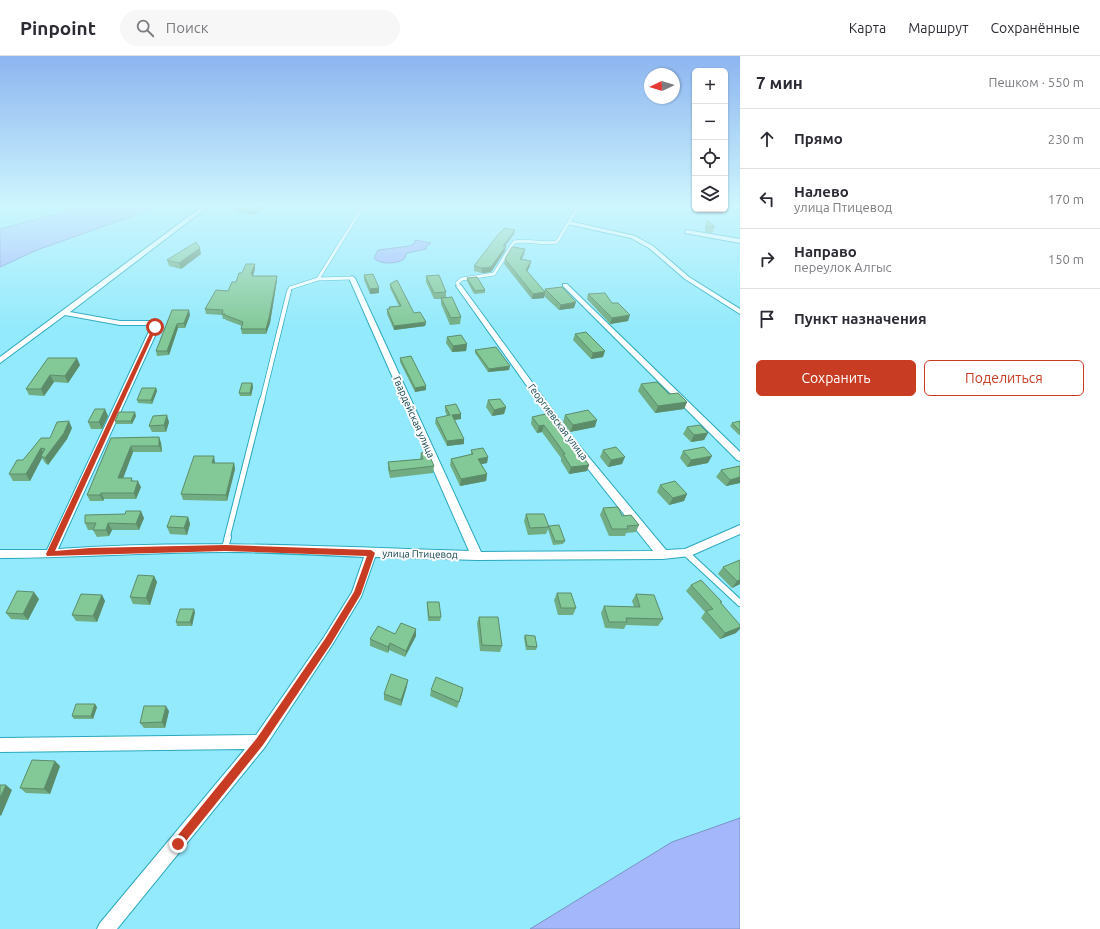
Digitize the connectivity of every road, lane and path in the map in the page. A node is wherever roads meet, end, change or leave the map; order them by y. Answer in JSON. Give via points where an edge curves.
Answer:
{"nodes":[{"id":1,"x":154,"y":246,"type":"edge"},
{"id":2,"x":338,"y":246,"type":"edge"},
{"id":3,"x":512,"y":246,"type":"edge"},
{"id":4,"x":649,"y":246,"type":"edge"},
{"id":5,"x":318,"y":278,"type":"junction"},
{"id":6,"x":352,"y":278,"type":"joint"},
{"id":7,"x":565,"y":285,"type":"dead end"},
{"id":8,"x":458,"y":286,"type":"joint"},
{"id":9,"x":740,"y":312,"type":"edge"},
{"id":10,"x":64,"y":314,"type":"junction"},
{"id":11,"x":0,"y":361,"type":"edge"},
{"id":12,"x":740,"y":458,"type":"edge"},
{"id":13,"x":740,"y":529,"type":"edge"},
{"id":14,"x":225,"y":548,"type":"junction"},
{"id":15,"x":371,"y":553,"type":"junction"},
{"id":16,"x":686,"y":553,"type":"junction"},
{"id":17,"x":0,"y":554,"type":"edge"},
{"id":18,"x":50,"y":554,"type":"junction"},
{"id":19,"x":663,"y":555,"type":"junction"},
{"id":20,"x":477,"y":556,"type":"junction"},
{"id":21,"x":740,"y":603,"type":"edge"},
{"id":22,"x":260,"y":742,"type":"junction"},
{"id":23,"x":0,"y":745,"type":"edge"},
{"id":24,"x":106,"y":929,"type":"edge"}],
"edges":[{"from":1,"to":10,"type":"street"},
{"from":2,"to":5,"type":"lane"},
{"from":3,"to":8,"type":"lane","via":[[494,274],[462,280],[457,282]]},
{"from":4,"to":9,"type":"street","via":[[687,278]]},
{"from":5,"to":6,"type":"lane"},
{"from":5,"to":14,"type":"lane","via":[[290,288]]},
{"from":6,"to":20,"type":"street","name":"Гвардейская улица"},
{"from":7,"to":12,"type":"street"},
{"from":8,"to":19,"type":"street","name":"Георгиевская улица","via":[[569,439]]},
{"from":10,"to":11,"type":"street"},
{"from":10,"to":18,"type":"street","via":[[120,323],[153,323],[155,327]]},
{"from":13,"to":16,"type":"street","name":"улица Птицевод"},
{"from":14,"to":15,"type":"street","name":"улица Птицевод"},
{"from":14,"to":18,"type":"street","name":"улица Птицевод"},
{"from":15,"to":20,"type":"street","name":"улица Птицевод"},
{"from":15,"to":22,"type":"street","via":[[357,594]]},
{"from":16,"to":19,"type":"street","name":"улица Птицевод"},
{"from":16,"to":21,"type":"lane"},
{"from":17,"to":18,"type":"street","name":"улица Птицевод"},
{"from":19,"to":20,"type":"street","name":"улица Птицевод"},
{"from":22,"to":23,"type":"street"},
{"from":22,"to":24,"type":"street"}]}
